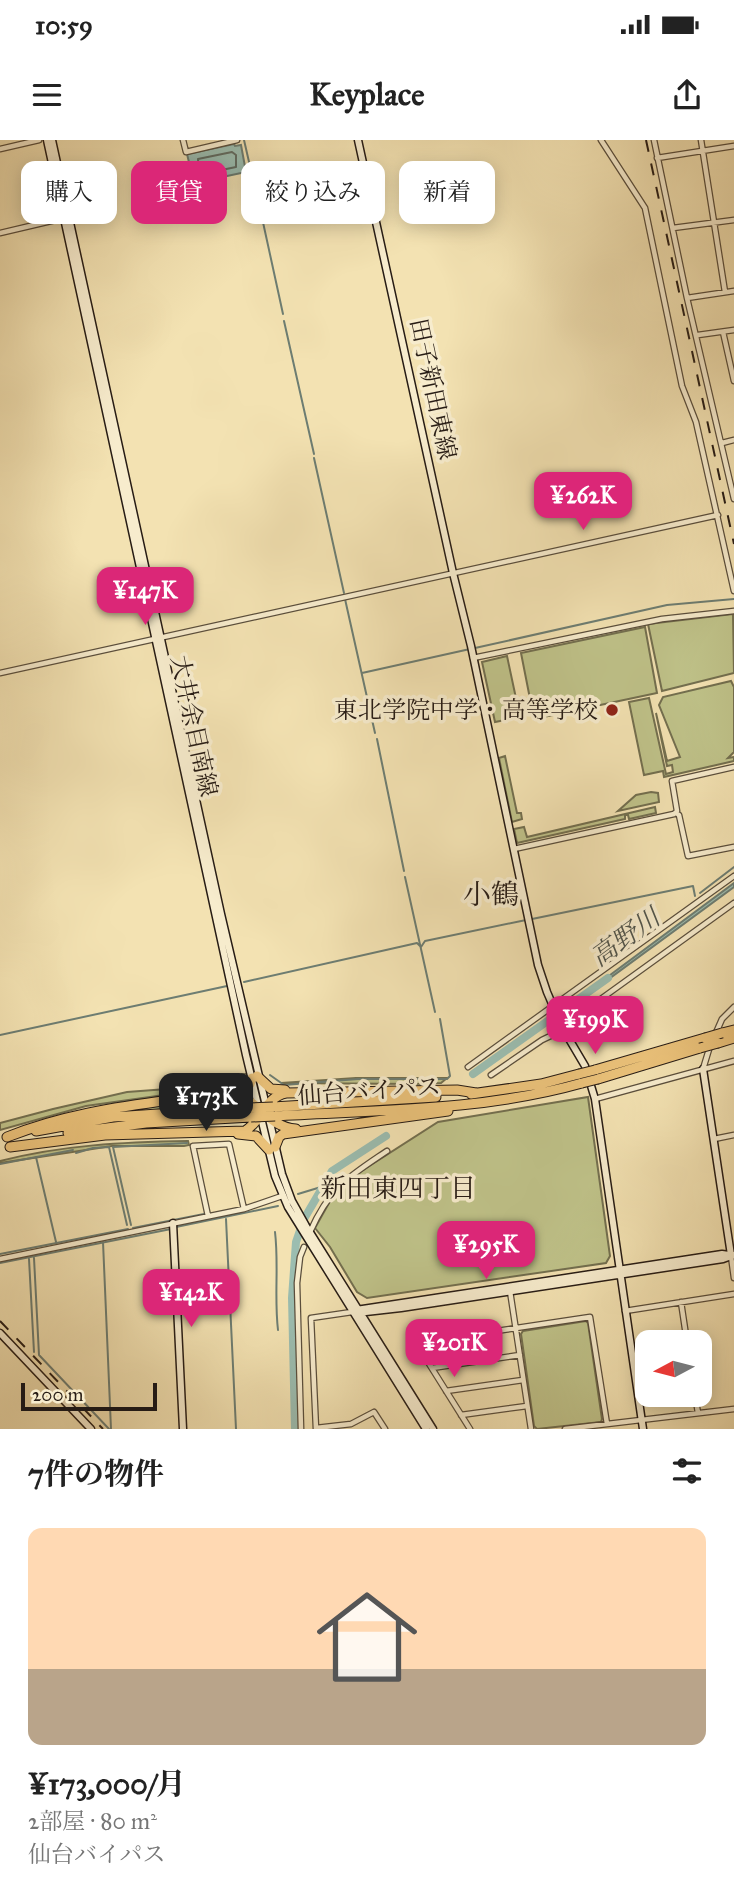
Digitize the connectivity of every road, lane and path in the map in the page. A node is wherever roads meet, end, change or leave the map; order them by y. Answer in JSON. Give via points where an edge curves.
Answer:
{"nodes":[{"id":1,"x":39,"y":140,"type":"edge"},
{"id":2,"x":47,"y":140,"type":"edge"},
{"id":3,"x":52,"y":140,"type":"edge"},
{"id":4,"x":183,"y":140,"type":"edge"},
{"id":5,"x":237,"y":140,"type":"edge"},
{"id":6,"x":358,"y":140,"type":"edge"},
{"id":7,"x":601,"y":140,"type":"edge"},
{"id":8,"x":654,"y":140,"type":"edge"},
{"id":9,"x":701,"y":140,"type":"edge"},
{"id":10,"x":22,"y":142,"type":"edge"},
{"id":11,"x":734,"y":146,"type":"edge"},
{"id":12,"x":0,"y":149,"type":"edge"},
{"id":13,"x":702,"y":151,"type":"junction"},
{"id":14,"x":657,"y":158,"type":"junction"},
{"id":15,"x":52,"y":161,"type":"edge"},
{"id":16,"x":734,"y":220,"type":"edge"},
{"id":17,"x":715,"y":222,"type":"junction"},
{"id":18,"x":38,"y":224,"type":"edge"},
{"id":19,"x":65,"y":224,"type":"edge"},
{"id":20,"x":673,"y":228,"type":"junction"},
{"id":21,"x":0,"y":233,"type":"edge"},
{"id":22,"x":734,"y":291,"type":"edge"},
{"id":23,"x":725,"y":292,"type":"junction"},
{"id":24,"x":687,"y":298,"type":"junction"},
{"id":25,"x":734,"y":330,"type":"edge"},
{"id":26,"x":723,"y":332,"type":"junction"},
{"id":27,"x":698,"y":335,"type":"junction"},
{"id":28,"x":734,"y":381,"type":"edge"},
{"id":29,"x":734,"y":440,"type":"edge"},
{"id":30,"x":722,"y":443,"type":"junction"},
{"id":31,"x":734,"y":499,"type":"edge"},
{"id":32,"x":719,"y":515,"type":"junction"},
{"id":33,"x":453,"y":573,"type":"junction"},
{"id":34,"x":734,"y":591,"type":"edge"},
{"id":35,"x":734,"y":611,"type":"edge"},
{"id":36,"x":158,"y":637,"type":"junction"},
{"id":37,"x":472,"y":652,"type":"junction"},
{"id":38,"x":0,"y":673,"type":"edge"},
{"id":39,"x":734,"y":767,"type":"edge"},
{"id":40,"x":676,"y":813,"type":"junction"},
{"id":41,"x":734,"y":846,"type":"edge"},
{"id":42,"x":514,"y":849,"type":"junction"},
{"id":43,"x":734,"y":876,"type":"edge"},
{"id":44,"x":734,"y":903,"type":"edge"},
{"id":45,"x":553,"y":1007,"type":"junction"},
{"id":46,"x":734,"y":1007,"type":"edge"},
{"id":47,"x":563,"y":1028,"type":"junction"},
{"id":48,"x":734,"y":1030,"type":"edge"},
{"id":49,"x":734,"y":1038,"type":"edge"},
{"id":50,"x":734,"y":1061,"type":"edge"},
{"id":51,"x":468,"y":1067,"type":"dead end"},
{"id":52,"x":703,"y":1069,"type":"junction"},
{"id":53,"x":596,"y":1074,"type":"junction"},
{"id":54,"x":491,"y":1075,"type":"dead end"},
{"id":55,"x":254,"y":1077,"type":"junction"},
{"id":56,"x":581,"y":1079,"type":"junction"},
{"id":57,"x":300,"y":1091,"type":"junction"},
{"id":58,"x":476,"y":1093,"type":"junction"},
{"id":59,"x":224,"y":1094,"type":"junction"},
{"id":60,"x":595,"y":1099,"type":"junction"},
{"id":61,"x":477,"y":1104,"type":"junction"},
{"id":62,"x":263,"y":1112,"type":"junction"},
{"id":63,"x":306,"y":1130,"type":"junction"},
{"id":64,"x":217,"y":1133,"type":"junction"},
{"id":65,"x":734,"y":1135,"type":"edge"},
{"id":66,"x":714,"y":1139,"type":"junction"},
{"id":67,"x":4,"y":1143,"type":"edge"},
{"id":68,"x":272,"y":1148,"type":"junction"},
{"id":69,"x":387,"y":1151,"type":"dead end"},
{"id":70,"x":282,"y":1196,"type":"junction"},
{"id":71,"x":244,"y":1209,"type":"junction"},
{"id":72,"x":296,"y":1214,"type":"junction"},
{"id":73,"x":734,"y":1215,"type":"edge"},
{"id":74,"x":208,"y":1216,"type":"junction"},
{"id":75,"x":725,"y":1216,"type":"junction"},
{"id":76,"x":174,"y":1226,"type":"junction"},
{"id":77,"x":306,"y":1231,"type":"junction"},
{"id":78,"x":304,"y":1247,"type":"dead end"},
{"id":79,"x":732,"y":1255,"type":"edge"},
{"id":80,"x":0,"y":1259,"type":"edge"},
{"id":81,"x":620,"y":1272,"type":"junction"},
{"id":82,"x":734,"y":1278,"type":"edge"},
{"id":83,"x":510,"y":1289,"type":"junction"},
{"id":84,"x":734,"y":1294,"type":"edge"},
{"id":85,"x":681,"y":1302,"type":"junction"},
{"id":86,"x":356,"y":1311,"type":"junction"},
{"id":87,"x":625,"y":1311,"type":"junction"},
{"id":88,"x":516,"y":1329,"type":"junction"},
{"id":89,"x":685,"y":1330,"type":"edge"},
{"id":90,"x":0,"y":1333,"type":"edge"},
{"id":91,"x":520,"y":1355,"type":"junction"},
{"id":92,"x":432,"y":1368,"type":"junction"},
{"id":93,"x":523,"y":1380,"type":"junction"},
{"id":94,"x":446,"y":1391,"type":"junction"},
{"id":95,"x":527,"y":1406,"type":"junction"},
{"id":96,"x":697,"y":1407,"type":"edge"},
{"id":97,"x":734,"y":1409,"type":"edge"},
{"id":98,"x":698,"y":1413,"type":"junction"},
{"id":99,"x":461,"y":1415,"type":"junction"},
{"id":100,"x":642,"y":1420,"type":"junction"},
{"id":101,"x":607,"y":1424,"type":"junction"},
{"id":102,"x":91,"y":1429,"type":"edge"},
{"id":103,"x":183,"y":1429,"type":"edge"},
{"id":104,"x":301,"y":1429,"type":"edge"},
{"id":105,"x":316,"y":1429,"type":"edge"},
{"id":106,"x":385,"y":1429,"type":"edge"},
{"id":107,"x":426,"y":1429,"type":"edge"},
{"id":108,"x":433,"y":1429,"type":"edge"},
{"id":109,"x":470,"y":1429,"type":"edge"},
{"id":110,"x":531,"y":1429,"type":"edge"},
{"id":111,"x":565,"y":1429,"type":"edge"},
{"id":112,"x":643,"y":1429,"type":"edge"}],
"edges":[{"from":1,"to":10,"type":"street"},
{"from":2,"to":15,"type":"street","name":"大井余目南線"},
{"from":3,"to":36,"type":"street"},
{"from":4,"to":5,"type":"street","via":[[186,152]]},
{"from":6,"to":33,"type":"street","name":"田子新田東線"},
{"from":7,"to":32,"type":"street","via":[[645,208],[682,386],[696,422]]},
{"from":8,"to":14,"type":"street"},
{"from":9,"to":13,"type":"street"},
{"from":10,"to":12,"type":"street"},
{"from":11,"to":13,"type":"street"},
{"from":13,"to":14,"type":"street"},
{"from":13,"to":17,"type":"street"},
{"from":14,"to":20,"type":"street"},
{"from":16,"to":17,"type":"street"},
{"from":17,"to":20,"type":"street"},
{"from":17,"to":23,"type":"street"},
{"from":18,"to":21,"type":"street"},
{"from":19,"to":36,"type":"street","name":"大井余目南線"},
{"from":20,"to":24,"type":"street"},
{"from":22,"to":23,"type":"street"},
{"from":23,"to":24,"type":"street"},
{"from":24,"to":27,"type":"street"},
{"from":25,"to":26,"type":"street"},
{"from":26,"to":27,"type":"street"},
{"from":26,"to":28,"type":"street"},
{"from":27,"to":30,"type":"street"},
{"from":29,"to":30,"type":"street"},
{"from":30,"to":31,"type":"street"},
{"from":32,"to":33,"type":"street"},
{"from":32,"to":34,"type":"street"},
{"from":33,"to":36,"type":"street"},
{"from":33,"to":37,"type":"street","name":"田子新田東線"},
{"from":35,"to":37,"type":"street"},
{"from":36,"to":38,"type":"street"},
{"from":36,"to":55,"type":"street"},
{"from":37,"to":42,"type":"street","name":"田子新田東線"},
{"from":39,"to":40,"type":"street","via":[[672,781]]},
{"from":40,"to":41,"type":"street","via":[[688,856]]},
{"from":40,"to":42,"type":"street"},
{"from":42,"to":45,"type":"street","name":"田子新田東線","via":[[538,965]]},
{"from":43,"to":45,"type":"street"},
{"from":44,"to":47,"type":"street"},
{"from":45,"to":47,"type":"street","name":"田子新田東線"},
{"from":45,"to":51,"type":"street"},
{"from":46,"to":52,"type":"street","via":[[722,1019]]},
{"from":47,"to":54,"type":"street"},
{"from":47,"to":60,"type":"street","name":"田子新田東線","via":[[585,1066]]},
{"from":48,"to":53,"type":"highway","name":"仙台バイパス","bridge":true},
{"from":49,"to":53,"type":"highway","name":"仙台バイパス","bridge":true},
{"from":50,"to":52,"type":"street"},
{"from":52,"to":60,"type":"street"},
{"from":52,"to":66,"type":"street"},
{"from":53,"to":56,"type":"highway","name":"仙台バイパス","bridge":true},
{"from":55,"to":57,"type":"highway","via":[[271,1089]]},
{"from":55,"to":59,"type":"highway","via":[[246,1089]]},
{"from":55,"to":62,"type":"street"},
{"from":56,"to":58,"type":"highway","name":"仙台バイパス"},
{"from":56,"to":61,"type":"highway","name":"仙台バイパス","via":[[523,1097]]},
{"from":57,"to":58,"type":"highway"},
{"from":57,"to":62,"type":"highway","via":[[278,1094]]},
{"from":58,"to":62,"type":"highway","name":"仙台バイパス"},
{"from":59,"to":62,"type":"highway","via":[[245,1098]]},
{"from":59,"to":67,"type":"highway","via":[[70,1116],[39,1124]]},
{"from":60,"to":81,"type":"street","name":"田子新田東線"},
{"from":61,"to":62,"type":"highway","name":"仙台バイパス"},
{"from":61,"to":63,"type":"highway"},
{"from":62,"to":63,"type":"highway","via":[[283,1127]]},
{"from":62,"to":64,"type":"highway","via":[[245,1131]]},
{"from":62,"to":67,"type":"highway","name":"仙台バイパス","via":[[103,1119]]},
{"from":62,"to":68,"type":"street"},
{"from":63,"to":68,"type":"highway","via":[[283,1134]]},
{"from":64,"to":67,"type":"highway"},
{"from":64,"to":68,"type":"highway","via":[[256,1136]]},
{"from":65,"to":66,"type":"street"},
{"from":66,"to":75,"type":"street"},
{"from":68,"to":70,"type":"street"},
{"from":68,"to":72,"type":"street"},
{"from":69,"to":77,"type":"street","via":[[345,1179]]},
{"from":70,"to":71,"type":"street"},
{"from":70,"to":72,"type":"street"},
{"from":71,"to":74,"type":"street"},
{"from":71,"to":74,"type":"street","via":[[229,1144],[193,1146]]},
{"from":72,"to":77,"type":"street"},
{"from":73,"to":75,"type":"street"},
{"from":74,"to":76,"type":"street"},
{"from":75,"to":79,"type":"street"},
{"from":76,"to":80,"type":"street"},
{"from":76,"to":103,"type":"street"},
{"from":77,"to":86,"type":"street"},
{"from":78,"to":104,"type":"street","via":[[297,1283]]},
{"from":79,"to":81,"type":"street"},
{"from":79,"to":82,"type":"street"},
{"from":81,"to":83,"type":"street"},
{"from":81,"to":87,"type":"street","name":"田子新田東線"},
{"from":83,"to":86,"type":"street"},
{"from":83,"to":88,"type":"street"},
{"from":84,"to":85,"type":"street"},
{"from":85,"to":87,"type":"street"},
{"from":85,"to":89,"type":"street"},
{"from":86,"to":105,"type":"street","via":[[311,1318]]},
{"from":86,"to":107,"type":"street"},
{"from":86,"to":108,"type":"street"},
{"from":87,"to":100,"type":"street","name":"田子新田東線"},
{"from":88,"to":91,"type":"street"},
{"from":88,"to":92,"type":"street","via":[[416,1343]]},
{"from":88,"to":101,"type":"street","via":[[591,1318]]},
{"from":90,"to":102,"type":"street"},
{"from":91,"to":92,"type":"street"},
{"from":91,"to":93,"type":"street"},
{"from":92,"to":94,"type":"street"},
{"from":93,"to":94,"type":"street"},
{"from":93,"to":95,"type":"street"},
{"from":94,"to":99,"type":"street"},
{"from":95,"to":99,"type":"street"},
{"from":95,"to":110,"type":"street"},
{"from":96,"to":98,"type":"street"},
{"from":97,"to":98,"type":"street"},
{"from":98,"to":100,"type":"street"},
{"from":99,"to":109,"type":"street"},
{"from":100,"to":101,"type":"street"},
{"from":100,"to":112,"type":"street","name":"田子新田東線"},
{"from":101,"to":111,"type":"street"},
{"from":105,"to":106,"type":"street","via":[[351,1424],[374,1412]]}]}
